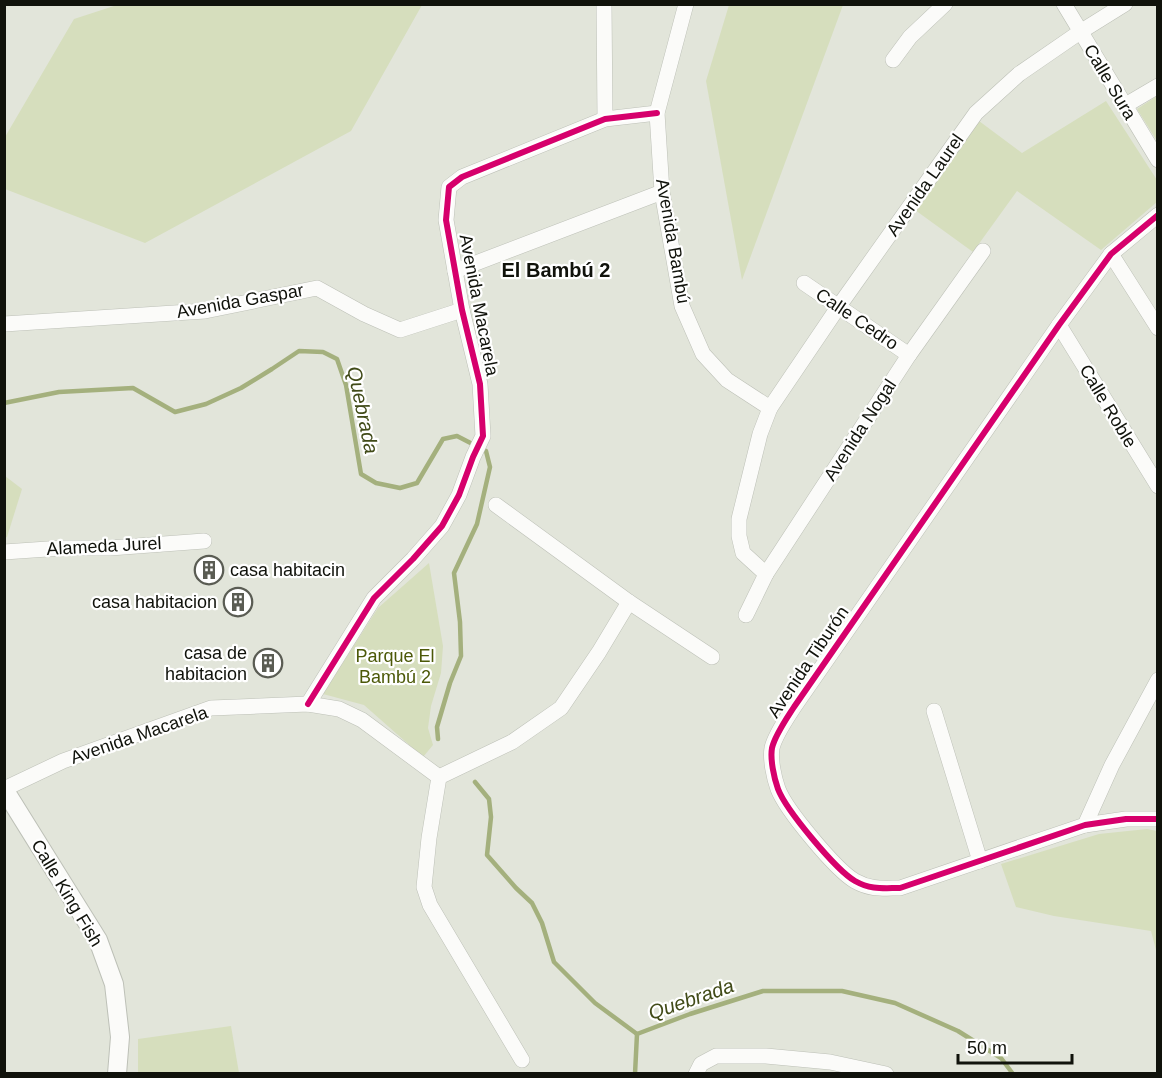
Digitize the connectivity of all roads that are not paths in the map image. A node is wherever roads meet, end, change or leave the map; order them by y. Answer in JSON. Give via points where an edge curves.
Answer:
{"nodes":[{"id":1,"x":604,"y":4,"type":"edge"},
{"id":2,"x":686,"y":4,"type":"edge"},
{"id":3,"x":945,"y":4,"type":"edge"},
{"id":4,"x":1064,"y":4,"type":"edge"},
{"id":5,"x":1125,"y":4,"type":"edge"},
{"id":6,"x":1080,"y":32,"type":"junction"},
{"id":7,"x":893,"y":60,"type":"dead end"},
{"id":8,"x":1158,"y":86,"type":"edge"},
{"id":9,"x":1124,"y":106,"type":"junction"},
{"id":10,"x":657,"y":112,"type":"junction"},
{"id":11,"x":605,"y":119,"type":"junction"},
{"id":12,"x":1158,"y":160,"type":"edge"},
{"id":13,"x":662,"y":192,"type":"junction"},
{"id":14,"x":1158,"y":214,"type":"edge"},
{"id":15,"x":983,"y":251,"type":"dead end"},
{"id":16,"x":1112,"y":254,"type":"junction"},
{"id":17,"x":455,"y":271,"type":"junction"},
{"id":18,"x":804,"y":283,"type":"dead end"},
{"id":19,"x":839,"y":306,"type":"junction"},
{"id":20,"x":462,"y":310,"type":"junction"},
{"id":21,"x":4,"y":324,"type":"edge"},
{"id":22,"x":1059,"y":325,"type":"junction"},
{"id":23,"x":1158,"y":328,"type":"edge"},
{"id":24,"x":909,"y":355,"type":"junction"},
{"id":25,"x":770,"y":408,"type":"junction"},
{"id":26,"x":1158,"y":486,"type":"edge"},
{"id":27,"x":496,"y":505,"type":"dead end"},
{"id":28,"x":204,"y":541,"type":"dead end"},
{"id":29,"x":4,"y":552,"type":"edge"},
{"id":30,"x":766,"y":574,"type":"junction"},
{"id":31,"x":629,"y":602,"type":"junction"},
{"id":32,"x":746,"y":615,"type":"dead end"},
{"id":33,"x":712,"y":657,"type":"dead end"},
{"id":34,"x":1158,"y":680,"type":"edge"},
{"id":35,"x":308,"y":704,"type":"junction"},
{"id":36,"x":934,"y":711,"type":"dead end"},
{"id":37,"x":439,"y":777,"type":"junction"},
{"id":38,"x":4,"y":789,"type":"edge"},
{"id":39,"x":1158,"y":819,"type":"edge"},
{"id":40,"x":1085,"y":825,"type":"junction"},
{"id":41,"x":980,"y":861,"type":"junction"},
{"id":42,"x":522,"y":1059,"type":"dead end"},
{"id":43,"x":868,"y":1071,"type":"edge"},
{"id":44,"x":117,"y":1074,"type":"edge"},
{"id":45,"x":696,"y":1074,"type":"edge"},
{"id":46,"x":886,"y":1074,"type":"edge"}],
"edges":[{"from":1,"to":11,"type":"street"},
{"from":2,"to":10,"type":"street","name":"Avenida Bambú"},
{"from":3,"to":7,"type":"street","via":[[910,37]]},
{"from":4,"to":6,"type":"street","name":"Calle Sura"},
{"from":5,"to":6,"type":"street","name":"Avenida Laurel"},
{"from":6,"to":9,"type":"street","name":"Calle Sura"},
{"from":6,"to":19,"type":"street","name":"Avenida Laurel","via":[[1020,74],[976,114]]},
{"from":8,"to":9,"type":"street"},
{"from":9,"to":12,"type":"street","name":"Calle Sura"},
{"from":10,"to":11,"type":"street","name":"Avenida Macarela"},
{"from":10,"to":13,"type":"street","name":"Avenida Bambú"},
{"from":11,"to":17,"type":"street","name":"Avenida Macarela","via":[[462,177],[449,187],[446,220]]},
{"from":13,"to":17,"type":"street"},
{"from":13,"to":25,"type":"street","name":"Avenida Bambú","via":[[682,306],[703,354],[727,380]]},
{"from":14,"to":16,"type":"street","name":"Avenida Tiburón"},
{"from":15,"to":24,"type":"street","name":"Avenida Nogal"},
{"from":16,"to":22,"type":"street","name":"Avenida Tiburón"},
{"from":16,"to":23,"type":"street"},
{"from":17,"to":20,"type":"street","name":"Avenida Macarela"},
{"from":18,"to":19,"type":"street","name":"Calle Cedro"},
{"from":19,"to":24,"type":"street","name":"Calle Cedro"},
{"from":19,"to":25,"type":"street","name":"Avenida Laurel"},
{"from":20,"to":21,"type":"street","name":"Avenida Gaspar","via":[[400,330],[316,288],[205,311]]},
{"from":20,"to":35,"type":"street","name":"Avenida Macarela","via":[[480,384],[483,436],[442,526],[374,598]]},
{"from":22,"to":26,"type":"street","name":"Calle Roble"},
{"from":22,"to":41,"type":"street","name":"Avenida Tiburón","via":[[794,707],[772,748],[779,791],[802,826],[854,881],[873,889],[900,888]]},
{"from":24,"to":30,"type":"street","name":"Avenida Nogal"},
{"from":25,"to":30,"type":"street","via":[[739,519],[743,553]]},
{"from":27,"to":31,"type":"street"},
{"from":28,"to":29,"type":"street","name":"Alameda Jurel"},
{"from":30,"to":32,"type":"street","name":"Avenida Nogal"},
{"from":31,"to":33,"type":"street"},
{"from":31,"to":37,"type":"street","via":[[561,708],[512,742]]},
{"from":34,"to":40,"type":"street"},
{"from":35,"to":37,"type":"street","via":[[339,709],[362,720]]},
{"from":35,"to":38,"type":"street","name":"Avenida Macarela","via":[[211,708],[63,761]]},
{"from":36,"to":41,"type":"street"},
{"from":37,"to":42,"type":"street","via":[[424,887],[430,905]]},
{"from":38,"to":44,"type":"street","name":"Calle King Fish","via":[[98,940],[114,984],[120,1037]]},
{"from":39,"to":40,"type":"street","name":"Avenida Tiburón"},
{"from":40,"to":41,"type":"street","name":"Avenida Tiburón"},
{"from":43,"to":45,"type":"street","via":[[830,1062],[716,1056],[701,1064]]},
{"from":43,"to":46,"type":"street"}]}
